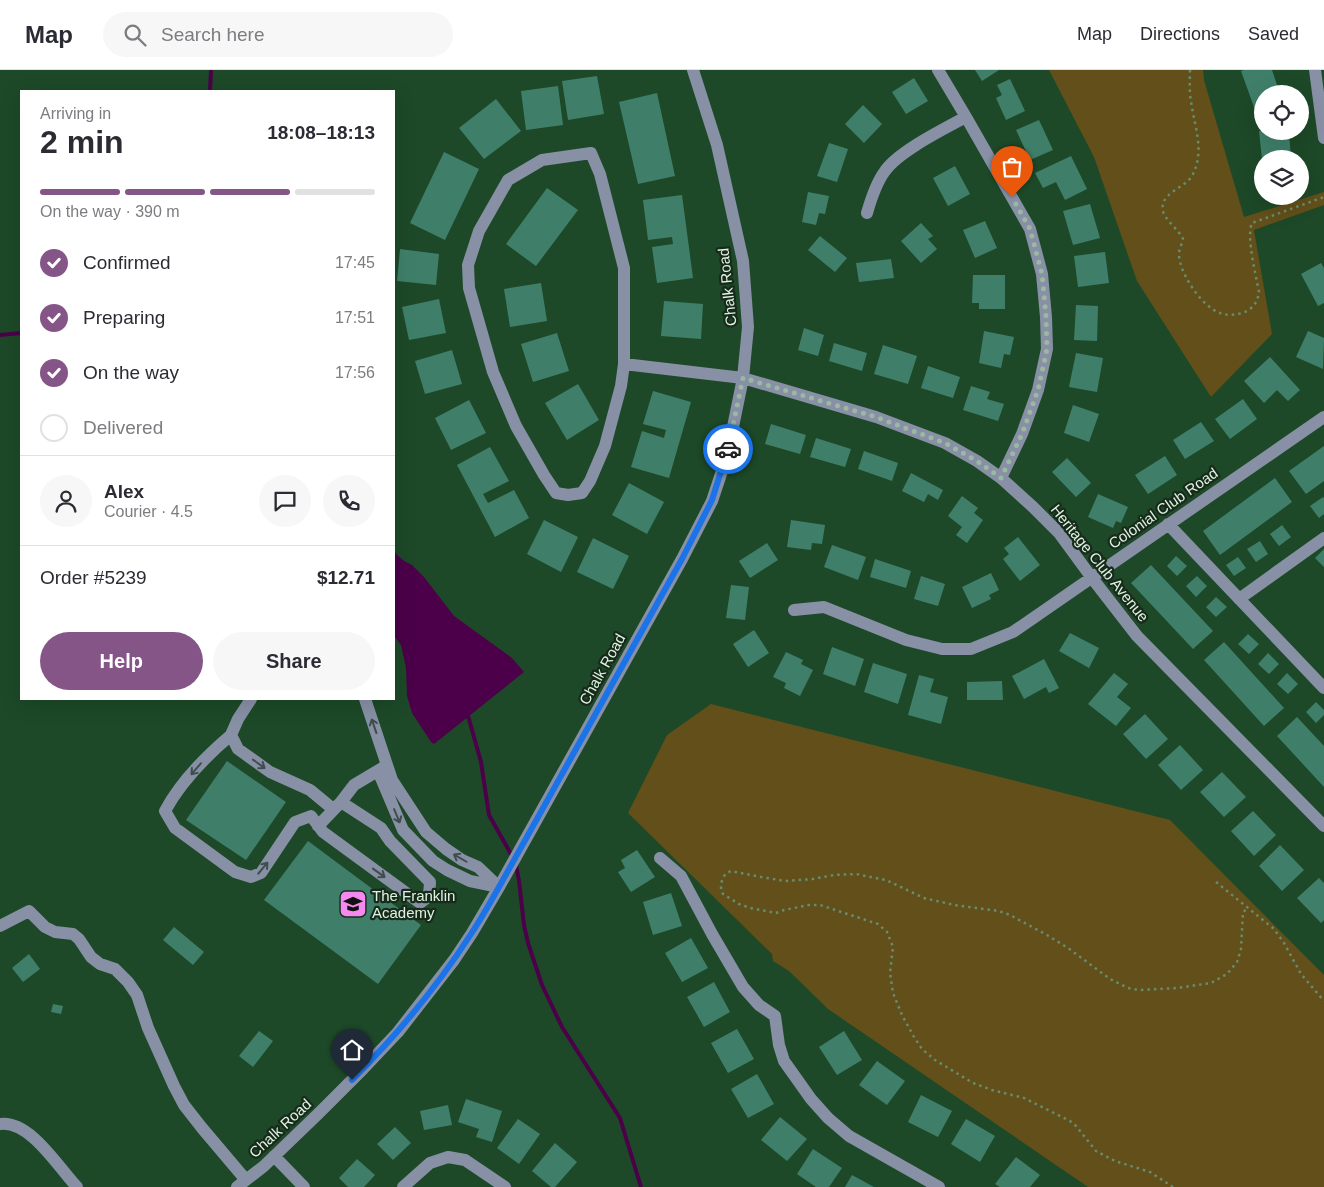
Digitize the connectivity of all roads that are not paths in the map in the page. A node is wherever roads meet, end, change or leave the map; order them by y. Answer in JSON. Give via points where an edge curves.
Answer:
{"nodes":[{"id":1,"x":693,"y":70,"type":"edge"},
{"id":2,"x":938,"y":70,"type":"edge"},
{"id":3,"x":1316,"y":70,"type":"edge"},
{"id":4,"x":966,"y":117,"type":"junction"},
{"id":5,"x":1324,"y":138,"type":"edge"},
{"id":6,"x":867,"y":214,"type":"dead end"},
{"id":7,"x":624,"y":364,"type":"junction"},
{"id":8,"x":743,"y":378,"type":"junction"},
{"id":9,"x":1324,"y":417,"type":"edge"},
{"id":10,"x":1001,"y":478,"type":"junction"},
{"id":11,"x":1168,"y":524,"type":"junction"},
{"id":12,"x":1324,"y":538,"type":"edge"},
{"id":13,"x":1092,"y":578,"type":"junction"},
{"id":14,"x":1239,"y":599,"type":"junction"},
{"id":15,"x":794,"y":610,"type":"dead end"},
{"id":16,"x":1324,"y":688,"type":"edge"},
{"id":17,"x":250,"y":700,"type":"edge"},
{"id":18,"x":365,"y":700,"type":"edge"},
{"id":19,"x":231,"y":735,"type":"junction"},
{"id":20,"x":383,"y":768,"type":"junction"},
{"id":21,"x":337,"y":805,"type":"junction"},
{"id":22,"x":318,"y":826,"type":"junction"},
{"id":23,"x":1324,"y":826,"type":"edge"},
{"id":24,"x":660,"y":858,"type":"dead end"},
{"id":25,"x":447,"y":870,"type":"junction"},
{"id":26,"x":499,"y":887,"type":"junction"},
{"id":27,"x":430,"y":889,"type":"junction"},
{"id":28,"x":0,"y":926,"type":"edge"},
{"id":29,"x":0,"y":1124,"type":"edge"},
{"id":30,"x":274,"y":1156,"type":"junction"},
{"id":31,"x":241,"y":1184,"type":"edge"},
{"id":32,"x":76,"y":1187,"type":"edge"},
{"id":33,"x":304,"y":1187,"type":"edge"},
{"id":34,"x":403,"y":1187,"type":"edge"},
{"id":35,"x":505,"y":1187,"type":"edge"},
{"id":36,"x":939,"y":1187,"type":"edge"}],
"edges":[{"from":1,"to":8,"type":"street","name":"Chalk Road","via":[[717,145],[743,261],[748,328]]},
{"from":2,"to":4,"type":"street"},
{"from":3,"to":5,"type":"street"},
{"from":4,"to":6,"type":"street","via":[[900,157],[886,170]]},
{"from":4,"to":10,"type":"street","via":[[1030,229],[1042,274],[1047,349],[1038,390]]},
{"from":7,"to":7,"type":"street","via":[[605,446],[590,481],[582,493],[556,493],[516,426],[493,372],[469,288],[468,265],[479,232],[508,180],[542,160],[590,153],[600,174],[624,268]]},
{"from":7,"to":8,"type":"street","name":"Heritage Club Avenue"},
{"from":8,"to":10,"type":"street","name":"Heritage Club Avenue","via":[[876,417],[945,443]]},
{"from":8,"to":26,"type":"street","name":"Chalk Road","via":[[727,456],[712,500]]},
{"from":9,"to":11,"type":"street","name":"Colonial Club Road"},
{"from":10,"to":13,"type":"street","name":"Heritage Club Avenue","via":[[1059,533]]},
{"from":11,"to":13,"type":"street","name":"Colonial Club Road"},
{"from":11,"to":14,"type":"street"},
{"from":12,"to":14,"type":"street"},
{"from":13,"to":15,"type":"street","name":"Colonial Club Road","via":[[1012,632],[971,649],[942,648],[906,640],[824,607]]},
{"from":13,"to":23,"type":"street","name":"Heritage Club Avenue","via":[[1137,636]]},
{"from":14,"to":16,"type":"street"},
{"from":17,"to":19,"type":"street"},
{"from":20,"to":18,"type":"street","one_way":true},
{"from":19,"to":21,"type":"street","one_way":true,"via":[[238,749],[270,772]]},
{"from":19,"to":22,"type":"street","one_way":true,"via":[[209,753],[174,793],[165,811],[175,828],[235,872],[251,877],[260,873],[295,822],[311,816]]},
{"from":20,"to":21,"type":"street","via":[[354,785]]},
{"from":20,"to":25,"type":"street","one_way":true,"via":[[403,830]]},
{"from":26,"to":20,"type":"street","one_way":true,"via":[[478,867],[446,850],[426,832]]},
{"from":21,"to":22,"type":"street"},
{"from":21,"to":27,"type":"street","via":[[380,828],[430,882]]},
{"from":22,"to":27,"type":"street","one_way":true,"via":[[420,903],[430,896]]},
{"from":24,"to":36,"type":"street","via":[[681,876],[743,987],[759,1005],[775,1016],[784,1061],[811,1099],[850,1136]]},
{"from":25,"to":26,"type":"street","via":[[470,881]]},
{"from":25,"to":27,"type":"street"},
{"from":26,"to":30,"type":"street","name":"Chalk Road","via":[[454,960],[398,1032]]},
{"from":28,"to":31,"type":"street","via":[[29,911],[45,927],[79,939],[91,957],[116,970],[128,982],[137,995],[148,1028],[184,1105]]},
{"from":29,"to":32,"type":"street","via":[[14,1125],[29,1134]]},
{"from":30,"to":31,"type":"street","name":"Chalk Road"},
{"from":30,"to":33,"type":"street"},
{"from":34,"to":35,"type":"street","via":[[430,1163],[448,1157],[465,1160]]}]}
